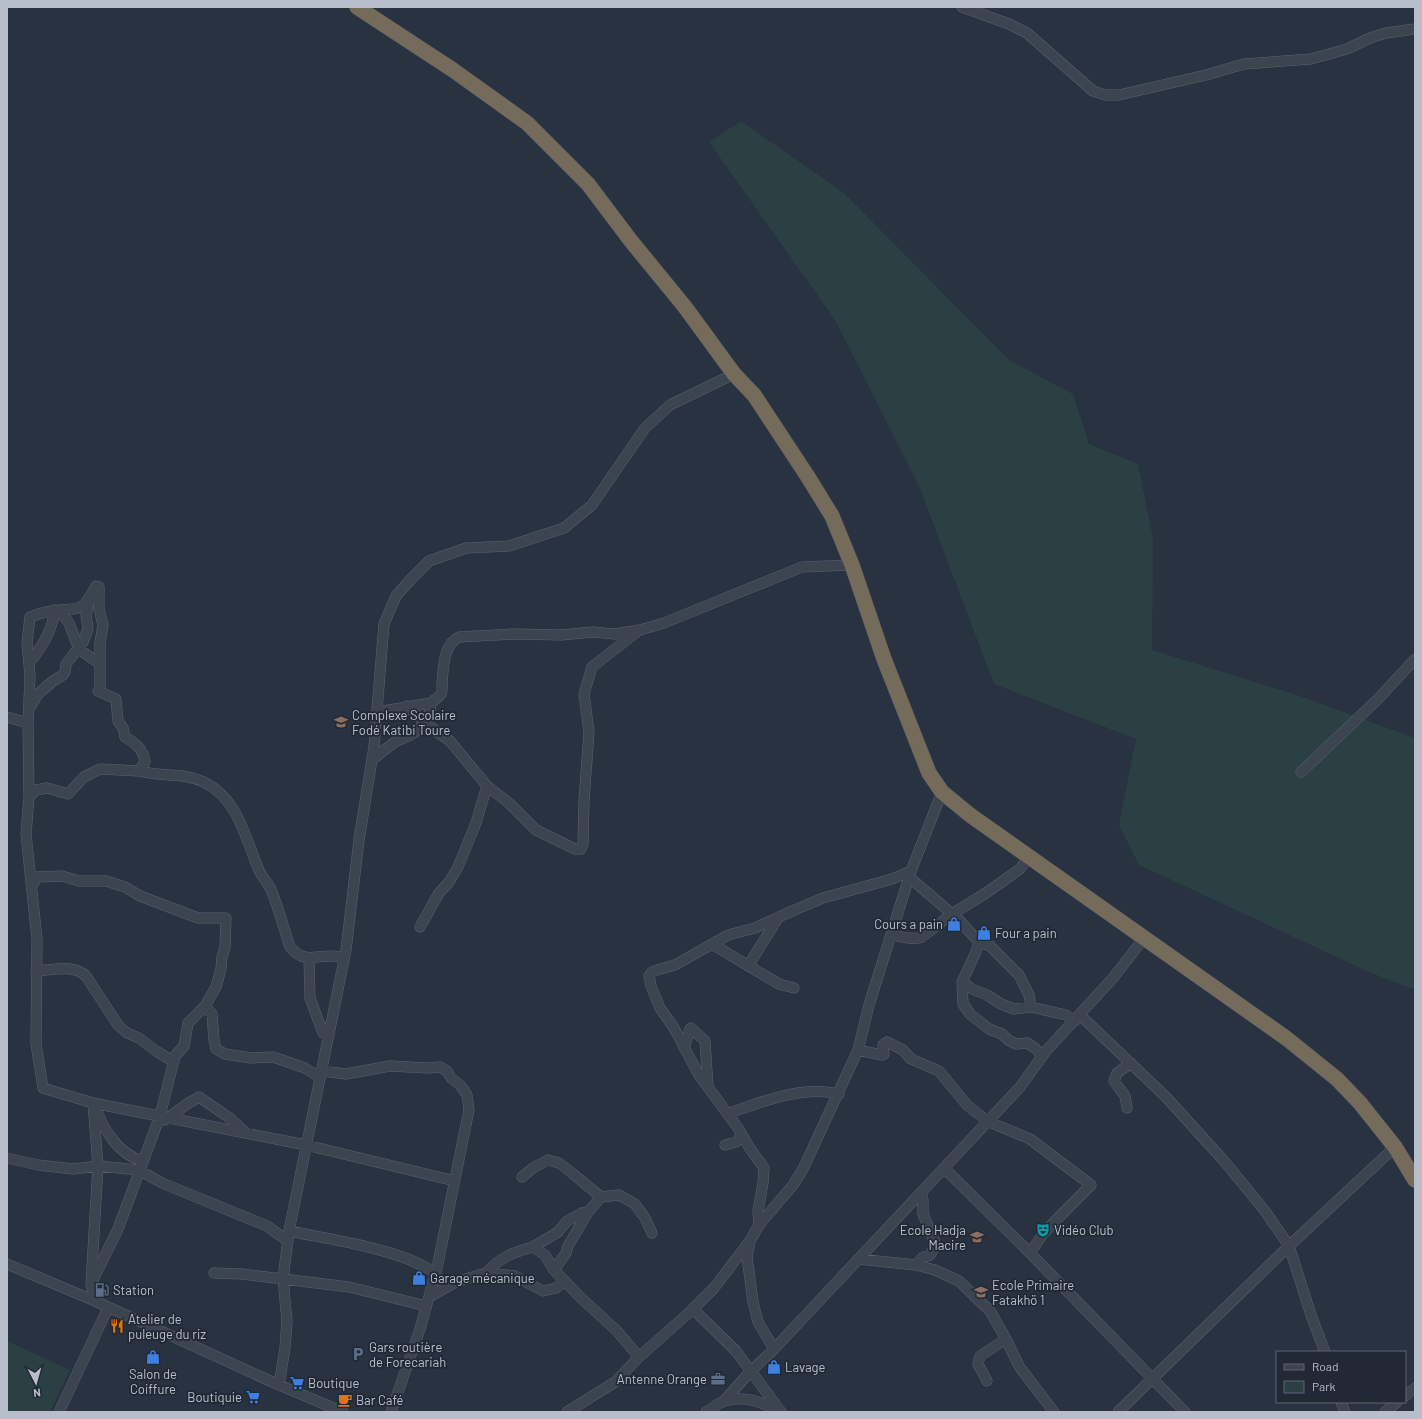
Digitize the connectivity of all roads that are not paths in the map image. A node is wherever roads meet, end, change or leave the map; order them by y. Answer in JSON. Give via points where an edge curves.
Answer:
{"nodes":[{"id":1,"x":357,"y":7,"type":"edge"},
{"id":2,"x":962,"y":7,"type":"edge"},
{"id":3,"x":1415,"y":29,"type":"edge"},
{"id":4,"x":734,"y":374,"type":"junction"},
{"id":5,"x":852,"y":565,"type":"junction"},
{"id":6,"x":90,"y":598,"type":"junction"},
{"id":7,"x":57,"y":610,"type":"junction"},
{"id":8,"x":640,"y":630,"type":"junction"},
{"id":9,"x":79,"y":649,"type":"junction"},
{"id":10,"x":1415,"y":659,"type":"edge"},
{"id":11,"x":28,"y":663,"type":"junction"},
{"id":12,"x":100,"y":664,"type":"junction"},
{"id":13,"x":431,"y":702,"type":"junction"},
{"id":14,"x":407,"y":706,"type":"junction"},
{"id":15,"x":28,"y":711,"type":"junction"},
{"id":16,"x":377,"y":712,"type":"junction"},
{"id":17,"x":7,"y":717,"type":"edge"},
{"id":18,"x":424,"y":722,"type":"junction"},
{"id":19,"x":28,"y":723,"type":"junction"},
{"id":20,"x":372,"y":760,"type":"junction"},
{"id":21,"x":139,"y":771,"type":"junction"},
{"id":22,"x":1301,"y":772,"type":"dead end"},
{"id":23,"x":487,"y":786,"type":"junction"},
{"id":24,"x":942,"y":792,"type":"junction"},
{"id":25,"x":29,"y":797,"type":"junction"},
{"id":26,"x":1029,"y":857,"type":"junction"},
{"id":27,"x":910,"y":874,"type":"junction"},
{"id":28,"x":32,"y":886,"type":"junction"},
{"id":29,"x":952,"y":914,"type":"junction"},
{"id":30,"x":778,"y":918,"type":"junction"},
{"id":31,"x":420,"y":927,"type":"dead end"},
{"id":32,"x":891,"y":935,"type":"junction"},
{"id":33,"x":1144,"y":938,"type":"junction"},
{"id":34,"x":979,"y":942,"type":"junction"},
{"id":35,"x":712,"y":944,"type":"junction"},
{"id":36,"x":309,"y":958,"type":"junction"},
{"id":37,"x":344,"y":958,"type":"junction"},
{"id":38,"x":748,"y":966,"type":"junction"},
{"id":39,"x":36,"y":971,"type":"junction"},
{"id":40,"x":962,"y":982,"type":"junction"},
{"id":41,"x":794,"y":988,"type":"dead end"},
{"id":42,"x":205,"y":1006,"type":"junction"},
{"id":43,"x":1031,"y":1008,"type":"junction"},
{"id":44,"x":1077,"y":1018,"type":"junction"},
{"id":45,"x":328,"y":1037,"type":"junction"},
{"id":46,"x":684,"y":1048,"type":"junction"},
{"id":47,"x":858,"y":1050,"type":"junction"},
{"id":48,"x":1042,"y":1056,"type":"junction"},
{"id":49,"x":174,"y":1062,"type":"junction"},
{"id":50,"x":1131,"y":1063,"type":"junction"},
{"id":51,"x":321,"y":1074,"type":"junction"},
{"id":52,"x":708,"y":1086,"type":"junction"},
{"id":53,"x":839,"y":1094,"type":"junction"},
{"id":54,"x":92,"y":1103,"type":"junction"},
{"id":55,"x":1127,"y":1108,"type":"dead end"},
{"id":56,"x":727,"y":1114,"type":"junction"},
{"id":57,"x":164,"y":1116,"type":"junction"},
{"id":58,"x":986,"y":1121,"type":"junction"},
{"id":59,"x":246,"y":1133,"type":"junction"},
{"id":60,"x":742,"y":1135,"type":"junction"},
{"id":61,"x":306,"y":1145,"type":"junction"},
{"id":62,"x":725,"y":1145,"type":"dead end"},
{"id":63,"x":1395,"y":1148,"type":"junction"},
{"id":64,"x":7,"y":1158,"type":"edge"},
{"id":65,"x":98,"y":1166,"type":"junction"},
{"id":66,"x":141,"y":1166,"type":"junction"},
{"id":67,"x":944,"y":1168,"type":"junction"},
{"id":68,"x":522,"y":1177,"type":"dead end"},
{"id":69,"x":1415,"y":1180,"type":"edge"},
{"id":70,"x":456,"y":1181,"type":"junction"},
{"id":71,"x":921,"y":1192,"type":"junction"},
{"id":72,"x":601,"y":1196,"type":"junction"},
{"id":73,"x":588,"y":1212,"type":"junction"},
{"id":74,"x":759,"y":1225,"type":"junction"},
{"id":75,"x":652,"y":1233,"type":"dead end"},
{"id":76,"x":288,"y":1236,"type":"junction"},
{"id":77,"x":750,"y":1241,"type":"junction"},
{"id":78,"x":1289,"y":1246,"type":"junction"},
{"id":79,"x":533,"y":1247,"type":"junction"},
{"id":80,"x":1030,"y":1253,"type":"junction"},
{"id":81,"x":858,"y":1259,"type":"junction"},
{"id":82,"x":7,"y":1264,"type":"edge"},
{"id":83,"x":916,"y":1265,"type":"junction"},
{"id":84,"x":554,"y":1270,"type":"junction"},
{"id":85,"x":436,"y":1272,"type":"junction"},
{"id":86,"x":214,"y":1273,"type":"dead end"},
{"id":87,"x":486,"y":1273,"type":"junction"},
{"id":88,"x":283,"y":1280,"type":"junction"},
{"id":89,"x":565,"y":1281,"type":"junction"},
{"id":90,"x":91,"y":1284,"type":"junction"},
{"id":91,"x":95,"y":1301,"type":"junction"},
{"id":92,"x":427,"y":1302,"type":"junction"},
{"id":93,"x":108,"y":1308,"type":"junction"},
{"id":94,"x":692,"y":1310,"type":"junction"},
{"id":95,"x":1006,"y":1339,"type":"junction"},
{"id":96,"x":774,"y":1349,"type":"junction"},
{"id":97,"x":1325,"y":1351,"type":"edge"},
{"id":98,"x":638,"y":1357,"type":"junction"},
{"id":99,"x":750,"y":1372,"type":"junction"},
{"id":100,"x":1153,"y":1379,"type":"junction"},
{"id":101,"x":987,"y":1382,"type":"dead end"},
{"id":102,"x":279,"y":1385,"type":"junction"},
{"id":103,"x":1415,"y":1388,"type":"edge"},
{"id":104,"x":1406,"y":1395,"type":"edge"},
{"id":105,"x":723,"y":1402,"type":"junction"},
{"id":106,"x":1396,"y":1403,"type":"edge"},
{"id":107,"x":326,"y":1409,"type":"edge"},
{"id":108,"x":58,"y":1412,"type":"edge"},
{"id":109,"x":343,"y":1412,"type":"edge"},
{"id":110,"x":391,"y":1412,"type":"edge"},
{"id":111,"x":567,"y":1412,"type":"edge"},
{"id":112,"x":706,"y":1412,"type":"edge"},
{"id":113,"x":781,"y":1412,"type":"edge"},
{"id":114,"x":1054,"y":1412,"type":"edge"},
{"id":115,"x":1118,"y":1412,"type":"edge"},
{"id":116,"x":1185,"y":1412,"type":"edge"},
{"id":117,"x":1385,"y":1412,"type":"edge"}],
"edges":[{"from":1,"to":4,"type":"highway","via":[[453,70],[527,123],[588,184]]},
{"from":2,"to":3,"type":"street","via":[[1027,33],[1093,90],[1104,95],[1118,95],[1244,64],[1310,59],[1347,49],[1386,33]]},
{"from":4,"to":5,"type":"highway","via":[[754,395],[808,477],[832,516]]},
{"from":4,"to":16,"type":"street","via":[[670,405],[645,428],[592,505],[564,528],[509,546],[466,548],[429,561],[396,596],[384,624]]},
{"from":5,"to":8,"type":"street","via":[[802,567],[677,618]]},
{"from":5,"to":24,"type":"highway","via":[[884,659],[926,766]]},
{"from":6,"to":7,"type":"street","via":[[76,610]]},
{"from":6,"to":9,"type":"street","via":[[86,615],[88,629]]},
{"from":6,"to":12,"type":"street","via":[[96,586],[99,587],[102,625]]},
{"from":7,"to":9,"type":"street","via":[[69,623]]},
{"from":7,"to":11,"type":"street","via":[[39,651]]},
{"from":7,"to":11,"type":"street","via":[[30,617]]},
{"from":8,"to":13,"type":"street","via":[[614,634],[593,632],[458,637],[451,641],[444,661],[441,694]]},
{"from":8,"to":23,"type":"street","via":[[592,667],[584,694],[589,732],[581,849],[536,830],[509,803]]},
{"from":9,"to":12,"type":"street"},
{"from":9,"to":15,"type":"street","via":[[66,664],[63,675],[38,694]]},
{"from":10,"to":22,"type":"street","via":[[1378,699]]},
{"from":11,"to":15,"type":"street"},
{"from":12,"to":21,"type":"street","via":[[98,691],[116,699],[118,722],[125,737],[137,744],[144,756]]},
{"from":13,"to":14,"type":"street"},
{"from":13,"to":18,"type":"street","via":[[430,713]]},
{"from":14,"to":16,"type":"street"},
{"from":14,"to":18,"type":"street"},
{"from":15,"to":19,"type":"street"},
{"from":16,"to":20,"type":"street"},
{"from":17,"to":19,"type":"street"},
{"from":18,"to":20,"type":"street","via":[[412,735],[396,741]]},
{"from":18,"to":23,"type":"street","via":[[450,741]]},
{"from":19,"to":25,"type":"street"},
{"from":20,"to":37,"type":"street"},
{"from":21,"to":25,"type":"street","via":[[100,769],[84,777],[68,794],[47,788],[36,790]]},
{"from":21,"to":36,"type":"street","via":[[192,778],[206,783],[222,794],[245,831],[258,870],[272,890],[290,947],[295,954]]},
{"from":23,"to":31,"type":"street","via":[[476,823],[458,867],[439,893]]},
{"from":24,"to":26,"type":"highway"},
{"from":24,"to":27,"type":"street"},
{"from":25,"to":28,"type":"street","via":[[26,834]]},
{"from":26,"to":29,"type":"street","via":[[1020,869]]},
{"from":26,"to":33,"type":"highway"},
{"from":27,"to":29,"type":"street","via":[[925,892]]},
{"from":27,"to":30,"type":"street","via":[[823,898]]},
{"from":27,"to":32,"type":"street"},
{"from":28,"to":39,"type":"street","via":[[37,939]]},
{"from":28,"to":42,"type":"street","via":[[37,877],[62,876],[79,881],[106,881],[198,918],[226,918],[221,969],[216,987]]},
{"from":29,"to":32,"type":"street","via":[[917,939]]},
{"from":29,"to":34,"type":"street"},
{"from":30,"to":35,"type":"street","via":[[755,928],[728,935]]},
{"from":30,"to":38,"type":"street"},
{"from":32,"to":47,"type":"street"},
{"from":33,"to":44,"type":"street"},
{"from":33,"to":63,"type":"highway","via":[[1286,1038],[1337,1079],[1360,1103]]},
{"from":34,"to":40,"type":"street"},
{"from":34,"to":43,"type":"street","via":[[990,946],[1019,975],[1029,995]]},
{"from":35,"to":38,"type":"street"},
{"from":35,"to":46,"type":"street","via":[[675,966],[657,970],[649,976],[660,1008]]},
{"from":36,"to":37,"type":"street"},
{"from":36,"to":45,"type":"street","via":[[310,998],[323,1033]]},
{"from":37,"to":45,"type":"street"},
{"from":38,"to":41,"type":"street","via":[[779,984]]},
{"from":39,"to":49,"type":"street","via":[[80,971],[86,976],[118,1025]]},
{"from":39,"to":54,"type":"street","via":[[36,1044],[43,1088]]},
{"from":40,"to":43,"type":"street","via":[[1014,1009]]},
{"from":40,"to":48,"type":"street","via":[[963,1004],[970,1014],[988,1029],[1002,1034],[1016,1044],[1027,1043]]},
{"from":42,"to":49,"type":"street","via":[[188,1023],[184,1046],[175,1056]]},
{"from":42,"to":51,"type":"street","via":[[212,1014],[216,1049],[225,1054],[251,1058],[273,1057]]},
{"from":43,"to":44,"type":"street"},
{"from":44,"to":48,"type":"street"},
{"from":44,"to":50,"type":"street"},
{"from":45,"to":51,"type":"street"},
{"from":46,"to":52,"type":"street"},
{"from":46,"to":52,"type":"street","via":[[691,1028],[704,1042]]},
{"from":47,"to":53,"type":"street"},
{"from":47,"to":58,"type":"street","via":[[882,1055],[884,1043],[891,1043],[903,1050],[911,1060],[939,1071],[967,1105]]},
{"from":48,"to":58,"type":"street","via":[[1020,1087]]},
{"from":49,"to":57,"type":"street"},
{"from":50,"to":55,"type":"street","via":[[1117,1073],[1114,1081],[1125,1096]]},
{"from":50,"to":78,"type":"street","via":[[1225,1162],[1265,1211]]},
{"from":51,"to":61,"type":"street"},
{"from":51,"to":70,"type":"street","via":[[346,1074],[390,1066],[440,1067],[447,1071],[467,1095],[468,1110]]},
{"from":52,"to":56,"type":"street"},
{"from":53,"to":56,"type":"street","via":[[798,1092]]},
{"from":53,"to":74,"type":"street","via":[[803,1170]]},
{"from":54,"to":57,"type":"street"},
{"from":54,"to":65,"type":"street"},
{"from":54,"to":66,"type":"street","via":[[116,1145]]},
{"from":56,"to":60,"type":"street"},
{"from":57,"to":59,"type":"street"},
{"from":57,"to":59,"type":"street","via":[[199,1097]]},
{"from":57,"to":66,"type":"street","via":[[154,1131]]},
{"from":58,"to":67,"type":"street"},
{"from":58,"to":80,"type":"street","via":[[1030,1139],[1091,1185],[1043,1234]]},
{"from":59,"to":61,"type":"street"},
{"from":60,"to":62,"type":"street","via":[[736,1142]]},
{"from":60,"to":74,"type":"street","via":[[764,1168],[764,1183],[758,1211]]},
{"from":61,"to":70,"type":"street"},
{"from":61,"to":76,"type":"street"},
{"from":63,"to":69,"type":"highway"},
{"from":63,"to":78,"type":"street"},
{"from":64,"to":65,"type":"street","via":[[73,1168]]},
{"from":65,"to":66,"type":"street"},
{"from":65,"to":90,"type":"street"},
{"from":66,"to":76,"type":"street","via":[[162,1183]]},
{"from":66,"to":90,"type":"street","via":[[118,1229]]},
{"from":67,"to":71,"type":"street"},
{"from":67,"to":80,"type":"street"},
{"from":68,"to":72,"type":"street","via":[[548,1160],[572,1172]]},
{"from":70,"to":85,"type":"street"},
{"from":71,"to":81,"type":"street"},
{"from":71,"to":83,"type":"street","via":[[923,1214],[936,1245],[930,1255],[922,1258]]},
{"from":72,"to":73,"type":"street"},
{"from":72,"to":75,"type":"street","via":[[619,1195],[635,1204]]},
{"from":73,"to":79,"type":"street","via":[[567,1221],[558,1232]]},
{"from":73,"to":84,"type":"street"},
{"from":74,"to":77,"type":"street"},
{"from":76,"to":85,"type":"street","via":[[333,1240],[391,1254]]},
{"from":76,"to":88,"type":"street"},
{"from":77,"to":94,"type":"street","via":[[714,1288]]},
{"from":77,"to":96,"type":"street","via":[[747,1257],[753,1302],[758,1322]]},
{"from":78,"to":97,"type":"street"},
{"from":78,"to":100,"type":"street"},
{"from":79,"to":84,"type":"street","via":[[545,1254]]},
{"from":79,"to":87,"type":"street","via":[[515,1252],[497,1262]]},
{"from":80,"to":100,"type":"street"},
{"from":81,"to":83,"type":"street"},
{"from":81,"to":96,"type":"street"},
{"from":82,"to":91,"type":"street"},
{"from":83,"to":95,"type":"street","via":[[959,1281],[990,1311]]},
{"from":84,"to":89,"type":"street"},
{"from":85,"to":92,"type":"street"},
{"from":86,"to":88,"type":"street"},
{"from":87,"to":89,"type":"street","via":[[515,1276],[543,1290],[556,1288]]},
{"from":87,"to":92,"type":"street","via":[[456,1282]]},
{"from":88,"to":92,"type":"street","via":[[349,1287]]},
{"from":88,"to":102,"type":"street","via":[[287,1321]]},
{"from":89,"to":98,"type":"street","via":[[617,1331]]},
{"from":90,"to":91,"type":"street"},
{"from":91,"to":93,"type":"street"},
{"from":92,"to":110,"type":"street"},
{"from":93,"to":102,"type":"street"},
{"from":93,"to":108,"type":"street"},
{"from":94,"to":98,"type":"street"},
{"from":94,"to":99,"type":"street","via":[[736,1351]]},
{"from":95,"to":101,"type":"street","via":[[980,1356],[978,1364]]},
{"from":95,"to":114,"type":"street","via":[[1019,1366]]},
{"from":96,"to":99,"type":"street"},
{"from":98,"to":111,"type":"street","via":[[616,1382]]},
{"from":99,"to":105,"type":"street"},
{"from":99,"to":113,"type":"street"},
{"from":100,"to":115,"type":"street"},
{"from":100,"to":116,"type":"street"},
{"from":102,"to":107,"type":"street"},
{"from":103,"to":104,"type":"street"},
{"from":105,"to":112,"type":"street"},
{"from":105,"to":113,"type":"street","via":[[741,1398],[759,1401]]},
{"from":106,"to":117,"type":"street"},
{"from":107,"to":109,"type":"street"}]}
